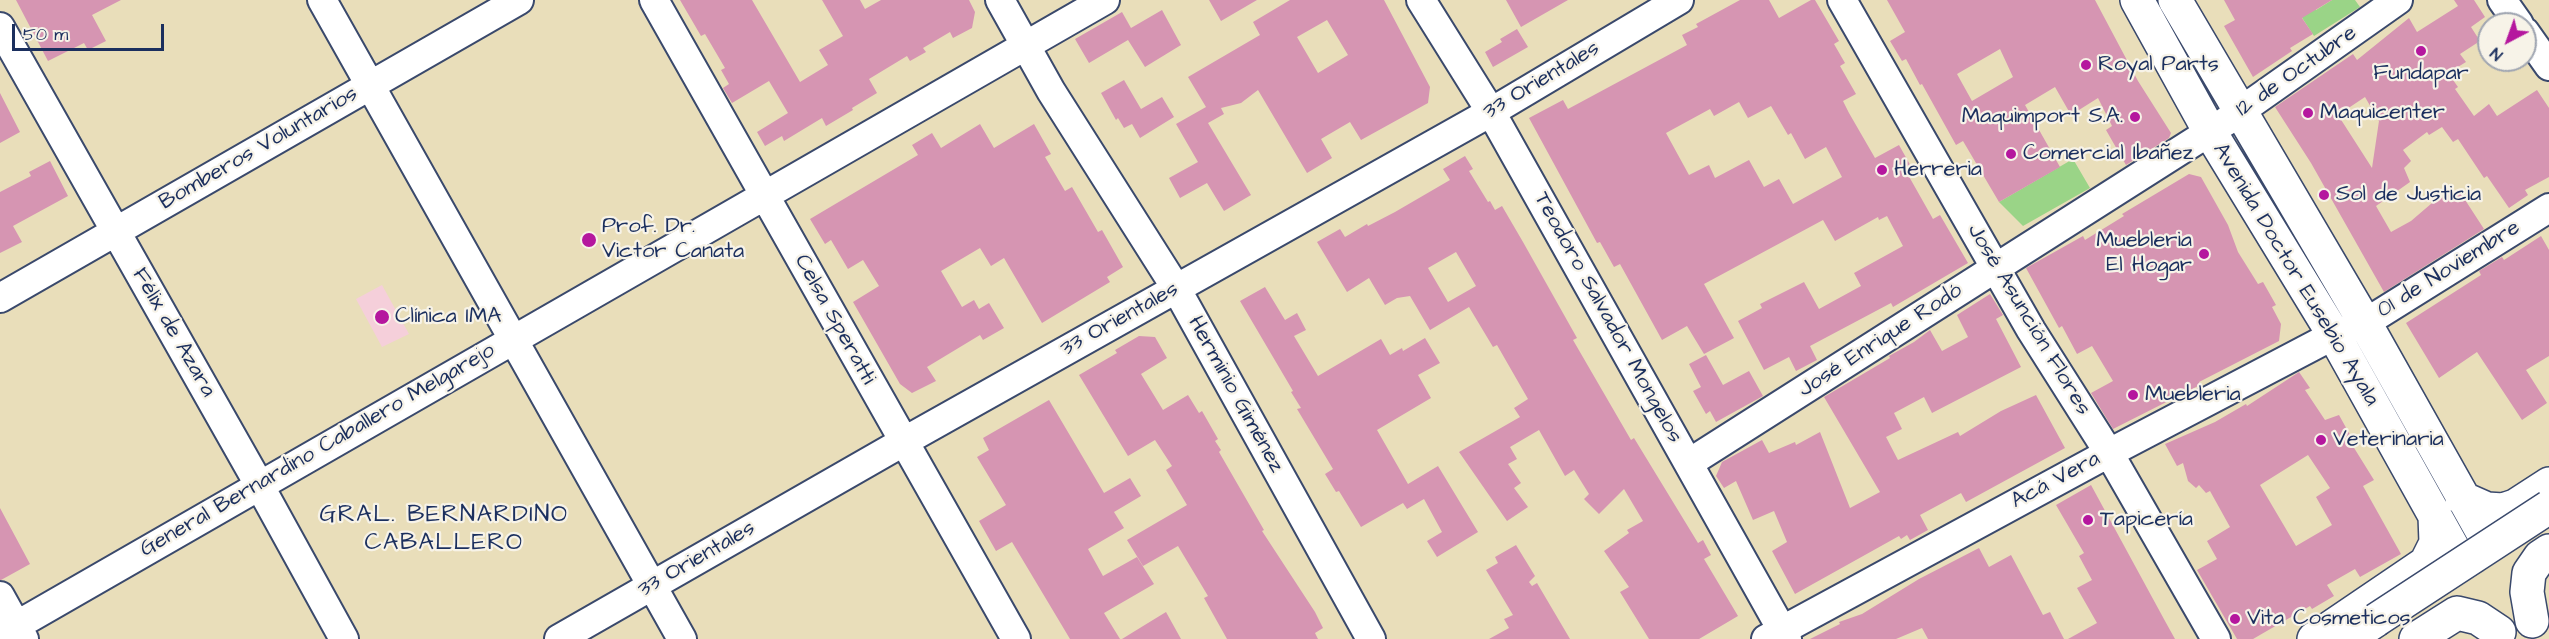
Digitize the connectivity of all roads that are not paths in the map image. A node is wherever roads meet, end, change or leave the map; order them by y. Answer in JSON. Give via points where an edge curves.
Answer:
{"nodes":[{"id":1,"x":322,"y":0,"type":"edge"},
{"id":2,"x":519,"y":0,"type":"edge"},
{"id":3,"x":654,"y":0,"type":"edge"},
{"id":4,"x":1000,"y":0,"type":"edge"},
{"id":5,"x":1106,"y":0,"type":"edge"},
{"id":6,"x":1421,"y":0,"type":"edge"},
{"id":7,"x":1679,"y":0,"type":"edge"},
{"id":8,"x":1842,"y":0,"type":"edge"},
{"id":9,"x":2137,"y":0,"type":"edge"},
{"id":10,"x":2175,"y":0,"type":"edge"},
{"id":11,"x":2398,"y":0,"type":"edge"},
{"id":12,"x":0,"y":27,"type":"edge"},
{"id":13,"x":1025,"y":46,"type":"junction"},
{"id":14,"x":2537,"y":49,"type":"edge"},
{"id":15,"x":2549,"y":66,"type":"edge"},
{"id":16,"x":370,"y":85,"type":"junction"},
{"id":17,"x":1491,"y":112,"type":"junction"},
{"id":18,"x":2225,"y":122,"type":"junction"},
{"id":19,"x":764,"y":195,"type":"junction"},
{"id":20,"x":2549,"y":208,"type":"edge"},
{"id":21,"x":115,"y":231,"type":"junction"},
{"id":22,"x":1995,"y":268,"type":"junction"},
{"id":23,"x":1176,"y":288,"type":"junction"},
{"id":24,"x":0,"y":298,"type":"edge"},
{"id":25,"x":2349,"y":329,"type":"junction"},
{"id":26,"x":513,"y":339,"type":"junction"},
{"id":27,"x":903,"y":442,"type":"junction"},
{"id":28,"x":2109,"y":453,"type":"junction"},
{"id":29,"x":1689,"y":463,"type":"junction"},
{"id":30,"x":2549,"y":484,"type":"edge"},
{"id":31,"x":259,"y":485,"type":"junction"},
{"id":32,"x":2462,"y":498,"type":"junction"},
{"id":33,"x":2549,"y":507,"type":"edge"},
{"id":34,"x":2435,"y":516,"type":"junction"},
{"id":35,"x":2549,"y":530,"type":"edge"},
{"id":36,"x":2482,"y":531,"type":"tunnel mouth"},
{"id":37,"x":2454,"y":550,"type":"tunnel mouth"},
{"id":38,"x":2549,"y":551,"type":"edge"},
{"id":39,"x":2505,"y":573,"type":"tunnel mouth"},
{"id":40,"x":652,"y":586,"type":"junction"},
{"id":41,"x":2477,"y":592,"type":"tunnel mouth"},
{"id":42,"x":0,"y":596,"type":"edge"},
{"id":43,"x":2537,"y":630,"type":"edge"},
{"id":44,"x":13,"y":633,"type":"edge"},
{"id":45,"x":1778,"y":636,"type":"edge"},
{"id":46,"x":2501,"y":636,"type":"edge"},
{"id":47,"x":344,"y":639,"type":"edge"},
{"id":48,"x":560,"y":639,"type":"edge"},
{"id":49,"x":682,"y":639,"type":"edge"},
{"id":50,"x":1016,"y":639,"type":"edge"},
{"id":51,"x":1371,"y":639,"type":"edge"},
{"id":52,"x":2216,"y":639,"type":"edge"},
{"id":53,"x":2314,"y":639,"type":"edge"},
{"id":54,"x":2348,"y":639,"type":"edge"},
{"id":55,"x":2383,"y":639,"type":"edge"},
{"id":56,"x":2416,"y":639,"type":"edge"}],
"edges":[{"from":1,"to":16,"type":"street"},
{"from":2,"to":16,"type":"street","name":"Bomberos Voluntarios"},
{"from":3,"to":19,"type":"street","name":"Celsa Speratti"},
{"from":4,"to":13,"type":"street","name":"Herminio Giménez"},
{"from":5,"to":13,"type":"street","name":"General Bernardino Caballero Melgarejo"},
{"from":6,"to":17,"type":"street","name":"Teodoro Salvador Mongelos"},
{"from":7,"to":17,"type":"street","name":"33 Orientales"},
{"from":8,"to":22,"type":"street","name":"José Asunción Flores"},
{"from":9,"to":18,"type":"main road","name":"Avenida Doctor Eusebio Ayala"},
{"from":10,"to":18,"type":"main road","name":"Avenida Doctor Eusebio Ayala"},
{"from":11,"to":18,"type":"street","name":"12 de Octubre"},
{"from":12,"to":21,"type":"street","name":"Félix de Azara"},
{"from":13,"to":19,"type":"street","name":"General Bernardino Caballero Melgarejo"},
{"from":13,"to":23,"type":"street","name":"Herminio Giménez"},
{"from":14,"to":15,"type":"street"},
{"from":16,"to":21,"type":"street","name":"Bomberos Voluntarios"},
{"from":16,"to":26,"type":"street"},
{"from":17,"to":23,"type":"street","name":"33 Orientales"},
{"from":17,"to":29,"type":"street","name":"Teodoro Salvador Mongelos"},
{"from":18,"to":22,"type":"street","name":"José Enrique Rodó"},
{"from":18,"to":25,"type":"main road","name":"Avenida Doctor Eusebio Ayala"},
{"from":19,"to":26,"type":"street","name":"General Bernardino Caballero Melgarejo"},
{"from":19,"to":27,"type":"street","name":"Celsa Speratti"},
{"from":20,"to":25,"type":"street","name":"01 de Noviembre"},
{"from":21,"to":24,"type":"street","name":"Bomberos Voluntarios"},
{"from":21,"to":31,"type":"street","name":"Félix de Azara"},
{"from":22,"to":28,"type":"street","name":"José Asunción Flores"},
{"from":22,"to":29,"type":"street","name":"José Enrique Rodó"},
{"from":23,"to":27,"type":"street","name":"33 Orientales"},
{"from":23,"to":51,"type":"street","name":"Herminio Giménez"},
{"from":25,"to":28,"type":"street","name":"Acá Vera"},
{"from":25,"to":32,"type":"main road","name":"Avenida Doctor Eusebio Ayala"},
{"from":25,"to":34,"type":"main road","name":"Avenida Doctor Eusebio Ayala"},
{"from":26,"to":31,"type":"street","name":"General Bernardino Caballero Melgarejo"},
{"from":26,"to":40,"type":"street"},
{"from":27,"to":40,"type":"street","name":"33 Orientales"},
{"from":27,"to":50,"type":"street","name":"Celsa Speratti"},
{"from":28,"to":45,"type":"street","name":"Acá Vera"},
{"from":28,"to":52,"type":"street","name":"José Asunción Flores"},
{"from":29,"to":45,"type":"street","name":"Teodoro Salvador Mongelos"},
{"from":30,"to":32,"type":"main road","via":[[2503,510],[2487,509]]},
{"from":31,"to":44,"type":"street","name":"General Bernardino Caballero Melgarejo"},
{"from":31,"to":47,"type":"street","name":"Félix de Azara"},
{"from":32,"to":36,"type":"main road","name":"Avenida Doctor Eusebio Ayala"},
{"from":33,"to":54,"type":"main road","bridge":true},
{"from":34,"to":37,"type":"main road","name":"Avenida Doctor Eusebio Ayala"},
{"from":34,"to":53,"type":"main road","via":[[2436,543],[2426,563]]},
{"from":35,"to":55,"type":"main road"},
{"from":38,"to":43,"type":"main road","via":[[2529,573],[2527,592]]},
{"from":39,"to":43,"type":"main road"},
{"from":40,"to":48,"type":"street","name":"33 Orientales"},
{"from":40,"to":49,"type":"street"},
{"from":41,"to":46,"type":"main road"},
{"from":42,"to":44,"type":"street"},
{"from":46,"to":56,"type":"main road","via":[[2478,618],[2457,614]]}]}
